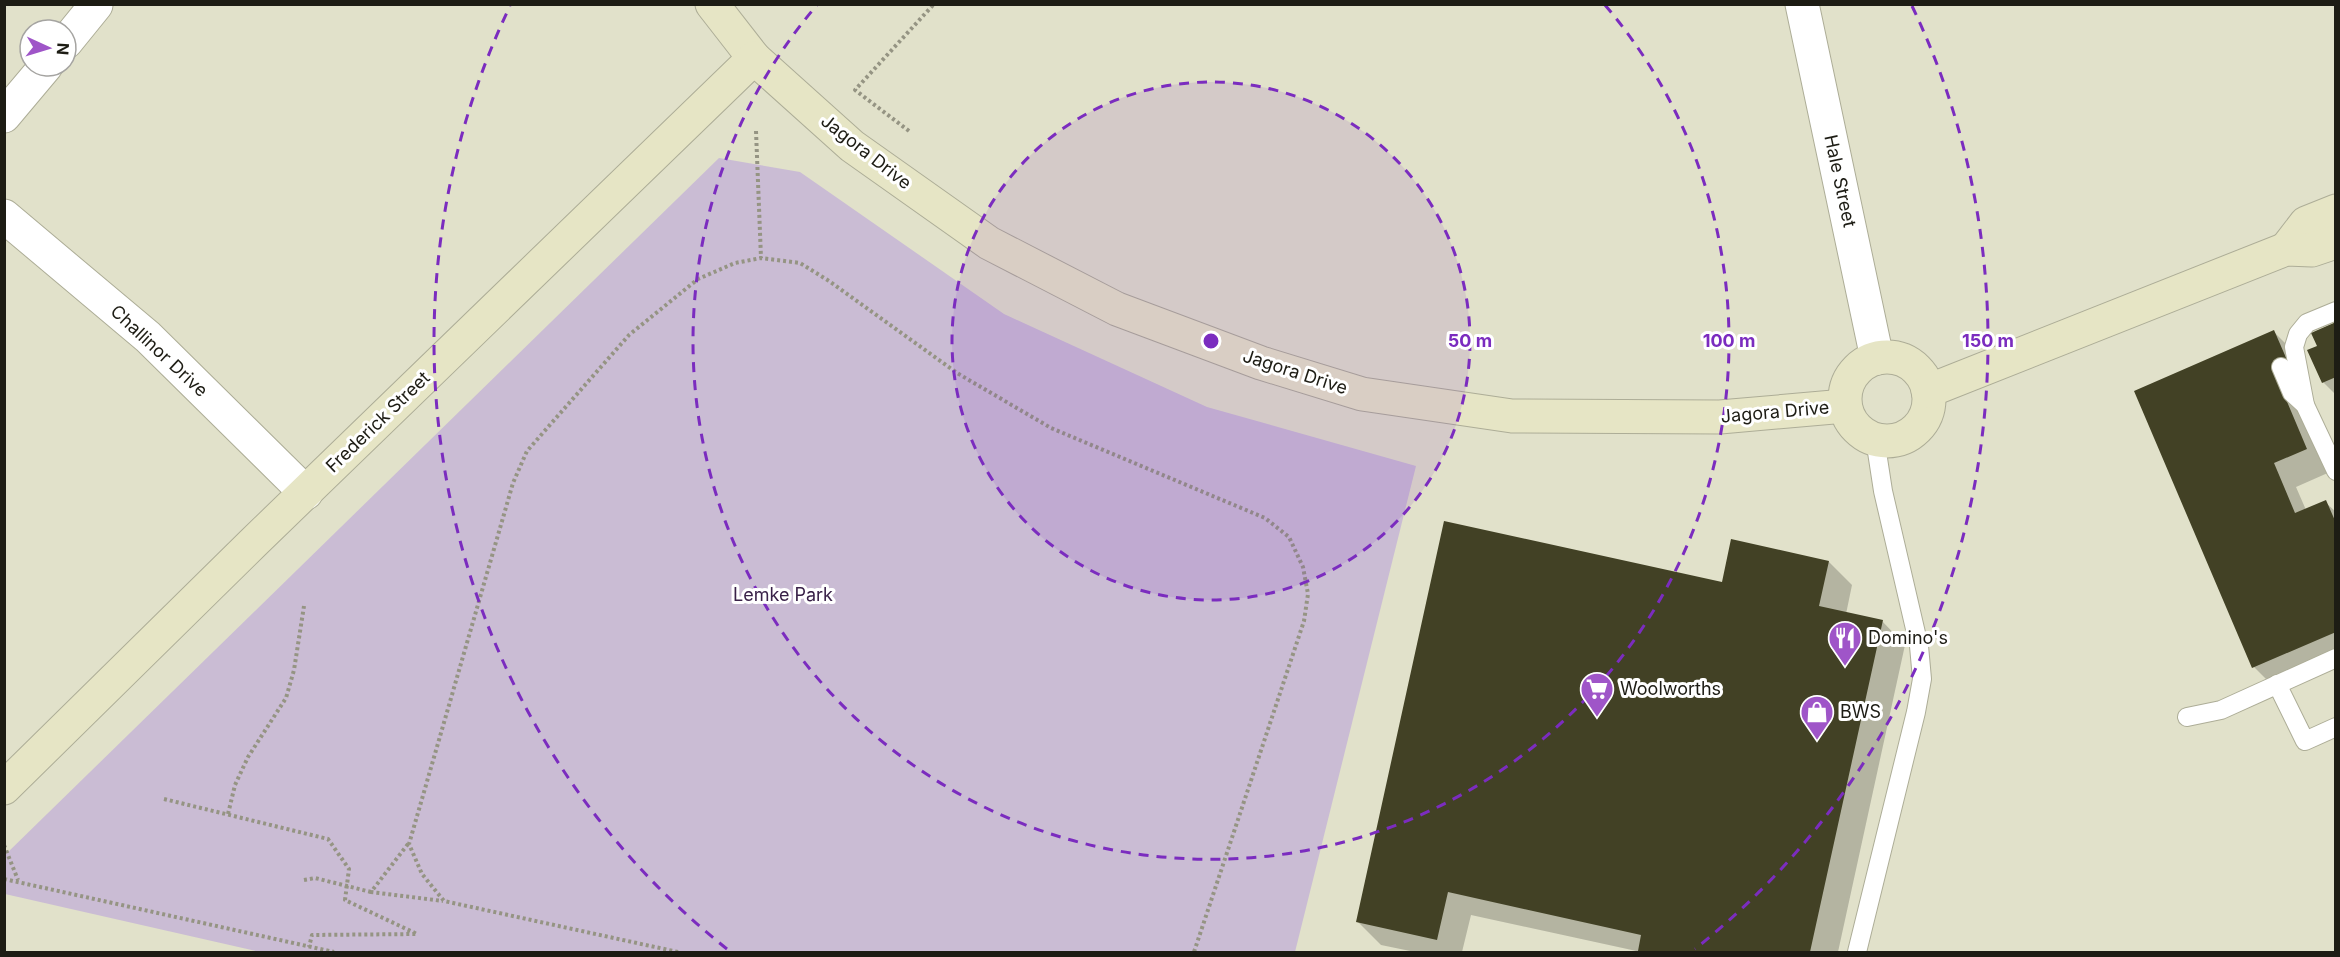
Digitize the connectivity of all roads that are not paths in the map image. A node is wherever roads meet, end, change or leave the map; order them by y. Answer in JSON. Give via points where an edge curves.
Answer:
{"nodes":[{"id":1,"x":712,"y":4,"type":"edge"},
{"id":2,"x":1802,"y":4,"type":"edge"},
{"id":3,"x":96,"y":5,"type":"edge"},
{"id":4,"x":78,"y":27,"type":"edge"},
{"id":5,"x":754,"y":58,"type":"junction"},
{"id":6,"x":36,"y":78,"type":"edge"},
{"id":7,"x":4,"y":116,"type":"edge"},
{"id":8,"x":2336,"y":186,"type":"edge"},
{"id":9,"x":4,"y":216,"type":"edge"},
{"id":10,"x":2329,"y":224,"type":"edge"},
{"id":11,"x":2336,"y":311,"type":"edge"},
{"id":12,"x":1877,"y":358,"type":"junction"},
{"id":13,"x":2281,"y":367,"type":"dead end"},
{"id":14,"x":1928,"y":392,"type":"junction"},
{"id":15,"x":2305,"y":405,"type":"junction"},
{"id":16,"x":1845,"y":406,"type":"junction"},
{"id":17,"x":1875,"y":439,"type":"junction"},
{"id":18,"x":2336,"y":471,"type":"edge"},
{"id":19,"x":306,"y":493,"type":"junction"},
{"id":20,"x":2336,"y":658,"type":"edge"},
{"id":21,"x":2277,"y":684,"type":"junction"},
{"id":22,"x":2187,"y":717,"type":"dead end"},
{"id":23,"x":2336,"y":727,"type":"edge"},
{"id":24,"x":4,"y":788,"type":"edge"},
{"id":25,"x":1857,"y":952,"type":"edge"}],
"edges":[{"from":1,"to":5,"type":"street","name":"Jagora Drive"},
{"from":2,"to":12,"type":"street","name":"Hale Street"},
{"from":3,"to":4,"type":"street"},
{"from":5,"to":16,"type":"street","name":"Jagora Drive","via":[[852,146],[989,243],[1117,309],[1261,363],[1362,393],[1512,416],[1720,417]]},
{"from":5,"to":19,"type":"street","name":"Frederick Street"},
{"from":6,"to":7,"type":"street"},
{"from":8,"to":10,"type":"street","via":[[2329,192]]},
{"from":9,"to":19,"type":"street","name":"Challinor Drive","via":[[148,337]]},
{"from":10,"to":14,"type":"street","via":[[2306,223],[2286,249]]},
{"from":11,"to":15,"type":"lane","via":[[2307,323],[2298,334],[2294,347]]},
{"from":12,"to":14,"type":"street","via":[[1892,357],[1910,363],[1921,374]]},
{"from":12,"to":16,"type":"street","via":[[1857,370],[1849,381]]},
{"from":13,"to":15,"type":"lane","via":[[2292,393]]},
{"from":14,"to":17,"type":"street","via":[[1928,406],[1918,427],[1907,436],[1889,441]]},
{"from":15,"to":18,"type":"lane"},
{"from":16,"to":17,"type":"street","via":[[1859,430]]},
{"from":17,"to":25,"type":"lane","via":[[1882,491],[1919,646],[1922,679]]},
{"from":19,"to":24,"type":"street","name":"Frederick Street"},
{"from":20,"to":21,"type":"lane"},
{"from":21,"to":22,"type":"lane","via":[[2221,710]]},
{"from":21,"to":23,"type":"lane","via":[[2305,741]]}]}
